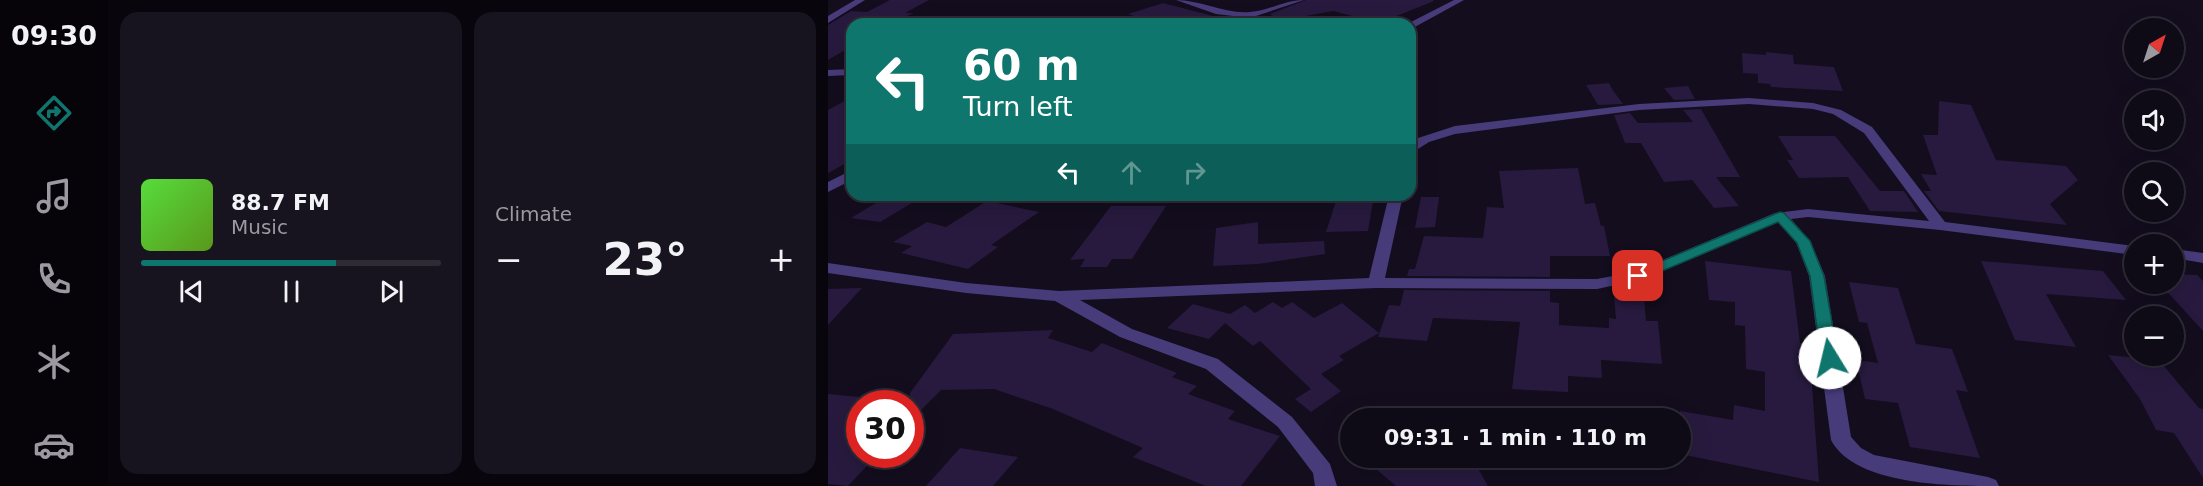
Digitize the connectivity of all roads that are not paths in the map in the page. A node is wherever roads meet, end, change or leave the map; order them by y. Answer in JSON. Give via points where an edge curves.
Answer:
{"nodes":[{"id":1,"x":861,"y":0,"type":"edge"},
{"id":2,"x":1180,"y":0,"type":"edge"},
{"id":3,"x":1300,"y":0,"type":"edge"},
{"id":4,"x":1460,"y":0,"type":"edge"},
{"id":5,"x":1244,"y":18,"type":"edge"},
{"id":6,"x":1257,"y":18,"type":"edge"},
{"id":7,"x":828,"y":20,"type":"edge"},
{"id":8,"x":1416,"y":23,"type":"edge"},
{"id":9,"x":828,"y":72,"type":"edge"},
{"id":10,"x":846,"y":72,"type":"edge"},
{"id":11,"x":1416,"y":143,"type":"edge"},
{"id":12,"x":846,"y":178,"type":"edge"},
{"id":13,"x":828,"y":188,"type":"edge"},
{"id":14,"x":1395,"y":201,"type":"edge"},
{"id":15,"x":1780,"y":216,"type":"junction"},
{"id":16,"x":1940,"y":226,"type":"junction"},
{"id":17,"x":2124,"y":249,"type":"edge"},
{"id":18,"x":2184,"y":255,"type":"edge"},
{"id":19,"x":2203,"y":258,"type":"edge"},
{"id":20,"x":828,"y":268,"type":"edge"},
{"id":21,"x":1376,"y":283,"type":"junction"},
{"id":22,"x":1059,"y":296,"type":"junction"},
{"id":23,"x":1326,"y":486,"type":"edge"},
{"id":24,"x":1988,"y":486,"type":"edge"}],
"edges":[{"from":1,"to":7,"type":"street"},
{"from":2,"to":5,"type":"street"},
{"from":3,"to":6,"type":"street"},
{"from":4,"to":8,"type":"street"},
{"from":9,"to":10,"type":"street"},
{"from":11,"to":16,"type":"street","via":[[1455,130],[1639,107],[1749,101],[1813,106],[1837,112],[1868,130]]},
{"from":12,"to":13,"type":"street"},
{"from":14,"to":21,"type":"street"},
{"from":15,"to":16,"type":"street","via":[[1808,213]]},
{"from":15,"to":21,"type":"street","via":[[1638,276],[1597,284]]},
{"from":15,"to":24,"type":"street","via":[[1803,241],[1817,276],[1841,440],[1869,462]]},
{"from":16,"to":17,"type":"street"},
{"from":18,"to":19,"type":"street"},
{"from":20,"to":22,"type":"street","via":[[966,288]]},
{"from":21,"to":22,"type":"street"},
{"from":22,"to":23,"type":"street","via":[[1126,333],[1212,364],[1285,422],[1323,470]]}]}
